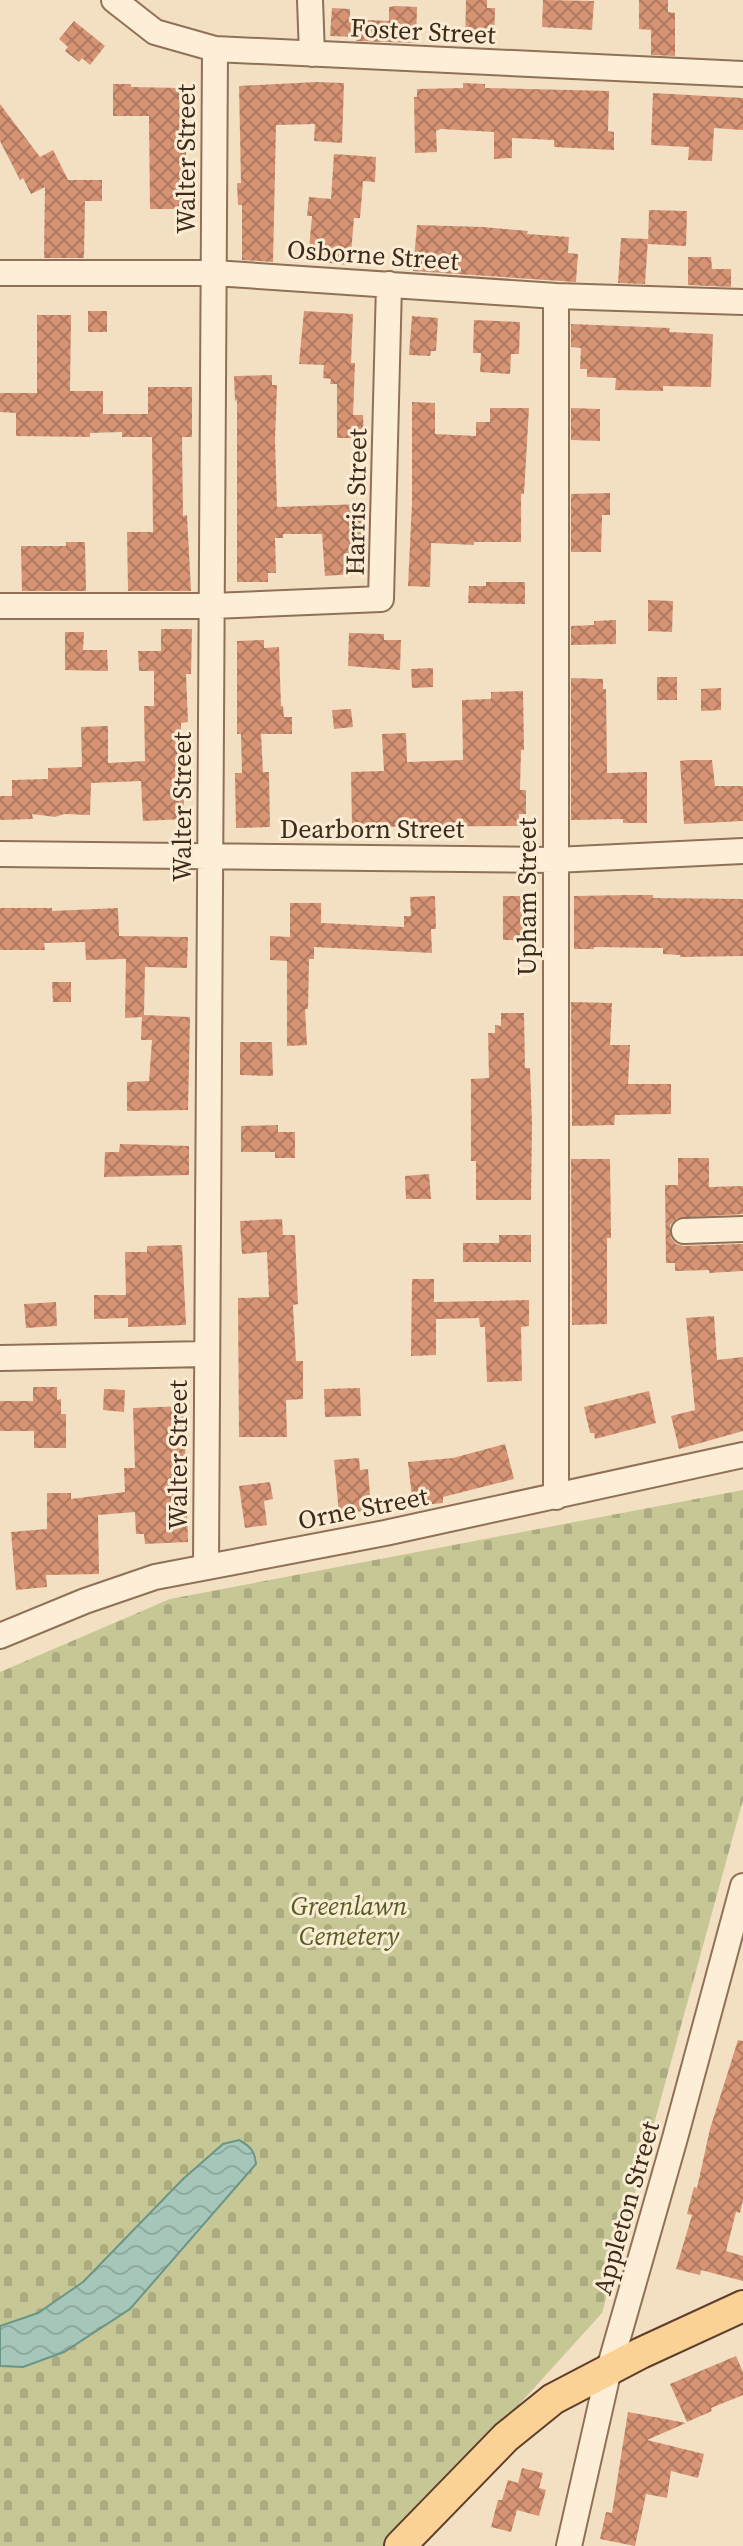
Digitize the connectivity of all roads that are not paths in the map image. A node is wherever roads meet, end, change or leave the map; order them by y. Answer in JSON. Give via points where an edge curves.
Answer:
{"nodes":[{"id":1,"x":114,"y":0,"type":"edge"},
{"id":2,"x":310,"y":0,"type":"edge"},
{"id":3,"x":215,"y":49,"type":"junction"},
{"id":4,"x":312,"y":54,"type":"junction"},
{"id":5,"x":743,"y":74,"type":"edge"},
{"id":6,"x":0,"y":272,"type":"edge"},
{"id":7,"x":214,"y":273,"type":"junction"},
{"id":8,"x":389,"y":284,"type":"junction"},
{"id":9,"x":556,"y":296,"type":"junction"},
{"id":10,"x":743,"y":302,"type":"edge"},
{"id":11,"x":0,"y":606,"type":"edge"},
{"id":12,"x":212,"y":606,"type":"junction"},
{"id":13,"x":743,"y":851,"type":"edge"},
{"id":14,"x":0,"y":854,"type":"edge"},
{"id":15,"x":210,"y":856,"type":"junction"},
{"id":16,"x":555,"y":860,"type":"junction"},
{"id":17,"x":743,"y":1229,"type":"edge"},
{"id":18,"x":684,"y":1231,"type":"dead end"},
{"id":19,"x":207,"y":1354,"type":"junction"},
{"id":20,"x":0,"y":1358,"type":"edge"},
{"id":21,"x":743,"y":1455,"type":"edge"},
{"id":22,"x":556,"y":1497,"type":"junction"},
{"id":23,"x":206,"y":1566,"type":"junction"},
{"id":24,"x":0,"y":1636,"type":"edge"},
{"id":25,"x":743,"y":1886,"type":"edge"},
{"id":26,"x":743,"y":2306,"type":"edge"},
{"id":27,"x":609,"y":2369,"type":"junction"},
{"id":28,"x":400,"y":2546,"type":"edge"},
{"id":29,"x":569,"y":2546,"type":"edge"}],
"edges":[{"from":1,"to":3,"type":"street","name":"Foster Street","via":[[155,32]]},
{"from":2,"to":4,"type":"street"},
{"from":3,"to":4,"type":"street","name":"Foster Street"},
{"from":3,"to":7,"type":"street","name":"Walter Street"},
{"from":4,"to":5,"type":"street","name":"Foster Street"},
{"from":6,"to":7,"type":"street","name":"Osborne Street"},
{"from":7,"to":8,"type":"street","name":"Osborne Street"},
{"from":7,"to":12,"type":"street","name":"Walter Street"},
{"from":8,"to":9,"type":"street","name":"Osborne Street"},
{"from":8,"to":12,"type":"street","name":"Harris Street","via":[[381,599]]},
{"from":9,"to":10,"type":"street","name":"Osborne Street"},
{"from":9,"to":16,"type":"street","name":"Upham Street"},
{"from":11,"to":12,"type":"street"},
{"from":12,"to":15,"type":"street","name":"Walter Street"},
{"from":13,"to":16,"type":"street","name":"Dearborn Street"},
{"from":14,"to":15,"type":"street","name":"Dearborn Street"},
{"from":15,"to":16,"type":"street","name":"Dearborn Street"},
{"from":15,"to":19,"type":"street","name":"Walter Street"},
{"from":16,"to":22,"type":"street","name":"Upham Street"},
{"from":17,"to":18,"type":"street"},
{"from":19,"to":20,"type":"street"},
{"from":19,"to":23,"type":"street","name":"Walter Street"},
{"from":21,"to":22,"type":"street","name":"Orne Street"},
{"from":22,"to":23,"type":"street","name":"Orne Street"},
{"from":23,"to":24,"type":"street","name":"Orne Street","via":[[155,1577]]},
{"from":25,"to":27,"type":"street","name":"Appleton Street"},
{"from":26,"to":27,"type":"main road"},
{"from":27,"to":28,"type":"main road","via":[[553,2399],[517,2427]]},
{"from":27,"to":29,"type":"street","name":"Appleton Street"}]}
